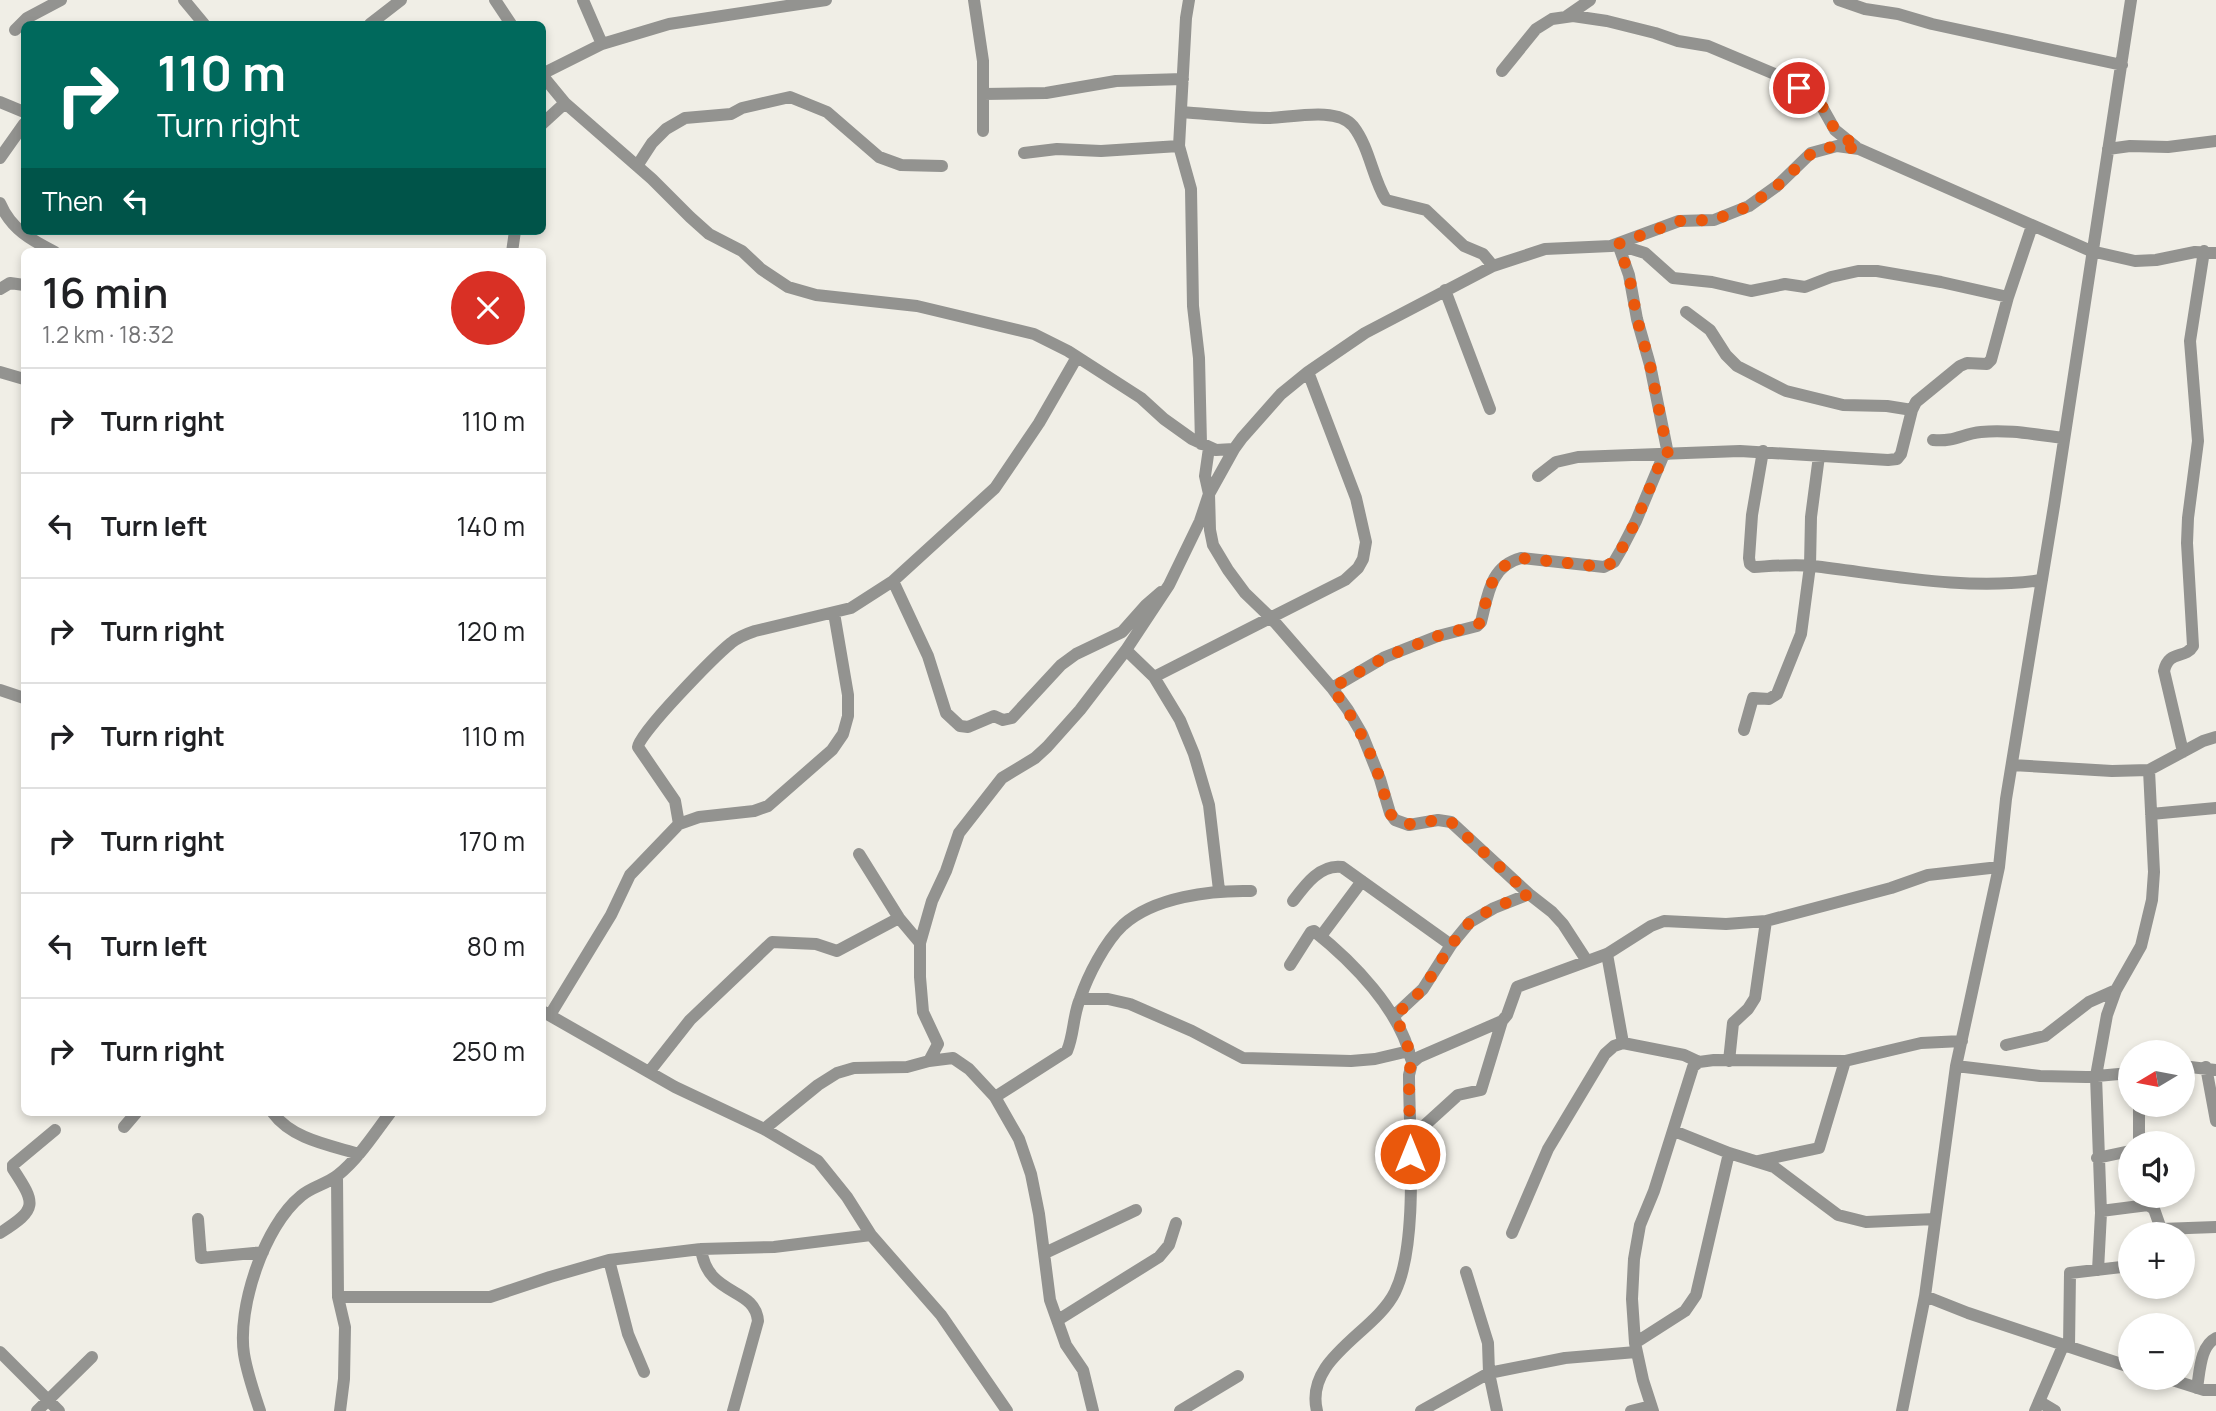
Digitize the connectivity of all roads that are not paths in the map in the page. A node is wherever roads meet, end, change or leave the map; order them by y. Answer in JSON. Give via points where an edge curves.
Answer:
{"nodes":[{"id":1,"x":61,"y":0,"type":"edge"},
{"id":2,"x":184,"y":0,"type":"edge"},
{"id":3,"x":401,"y":0,"type":"edge"},
{"id":4,"x":495,"y":0,"type":"edge"},
{"id":5,"x":583,"y":0,"type":"edge"},
{"id":6,"x":826,"y":0,"type":"edge"},
{"id":7,"x":974,"y":0,"type":"edge"},
{"id":8,"x":1189,"y":0,"type":"edge"},
{"id":9,"x":1590,"y":0,"type":"edge"},
{"id":10,"x":1839,"y":0,"type":"edge"},
{"id":11,"x":2131,"y":0,"type":"edge"},
{"id":12,"x":809,"y":1,"type":"edge"},
{"id":13,"x":1866,"y":4,"type":"edge"},
{"id":14,"x":1567,"y":16,"type":"junction"},
{"id":15,"x":24,"y":21,"type":"edge"},
{"id":16,"x":202,"y":21,"type":"edge"},
{"id":17,"x":374,"y":21,"type":"edge"},
{"id":18,"x":509,"y":21,"type":"edge"},
{"id":19,"x":21,"y":24,"type":"edge"},
{"id":20,"x":15,"y":30,"type":"dead end"},
{"id":21,"x":602,"y":44,"type":"junction"},
{"id":22,"x":2122,"y":65,"type":"junction"},
{"id":23,"x":1502,"y":71,"type":"dead end"},
{"id":24,"x":546,"y":72,"type":"edge"},
{"id":25,"x":546,"y":79,"type":"edge"},
{"id":26,"x":1184,"y":79,"type":"junction"},
{"id":27,"x":983,"y":94,"type":"junction"},
{"id":28,"x":0,"y":102,"type":"edge"},
{"id":29,"x":565,"y":103,"type":"junction"},
{"id":30,"x":21,"y":111,"type":"edge"},
{"id":31,"x":1182,"y":112,"type":"junction"},
{"id":32,"x":546,"y":120,"type":"edge"},
{"id":33,"x":21,"y":128,"type":"edge"},
{"id":34,"x":983,"y":131,"type":"dead end"},
{"id":35,"x":2216,"y":141,"type":"edge"},
{"id":36,"x":1179,"y":146,"type":"junction"},
{"id":37,"x":1859,"y":149,"type":"junction"},
{"id":38,"x":2108,"y":149,"type":"junction"},
{"id":39,"x":1024,"y":153,"type":"dead end"},
{"id":40,"x":0,"y":158,"type":"edge"},
{"id":41,"x":637,"y":166,"type":"junction"},
{"id":42,"x":942,"y":166,"type":"dead end"},
{"id":43,"x":0,"y":203,"type":"edge"},
{"id":44,"x":2032,"y":226,"type":"junction"},
{"id":45,"x":21,"y":232,"type":"edge"},
{"id":46,"x":25,"y":235,"type":"edge"},
{"id":47,"x":1620,"y":246,"type":"junction"},
{"id":48,"x":48,"y":248,"type":"edge"},
{"id":49,"x":2091,"y":251,"type":"junction"},
{"id":50,"x":2210,"y":252,"type":"edge"},
{"id":51,"x":1493,"y":266,"type":"junction"},
{"id":52,"x":21,"y":285,"type":"edge"},
{"id":53,"x":0,"y":289,"type":"edge"},
{"id":54,"x":1445,"y":290,"type":"junction"},
{"id":55,"x":2008,"y":297,"type":"junction"},
{"id":56,"x":1686,"y":312,"type":"dead end"},
{"id":57,"x":1077,"y":357,"type":"junction"},
{"id":58,"x":0,"y":372,"type":"edge"},
{"id":59,"x":1308,"y":372,"type":"junction"},
{"id":60,"x":21,"y":378,"type":"edge"},
{"id":61,"x":1490,"y":409,"type":"dead end"},
{"id":62,"x":1912,"y":410,"type":"junction"},
{"id":63,"x":2064,"y":438,"type":"junction"},
{"id":64,"x":1933,"y":440,"type":"dead end"},
{"id":65,"x":1205,"y":446,"type":"junction"},
{"id":66,"x":1234,"y":449,"type":"junction"},
{"id":67,"x":1763,"y":451,"type":"junction"},
{"id":68,"x":1666,"y":454,"type":"junction"},
{"id":69,"x":1819,"y":456,"type":"junction"},
{"id":70,"x":1538,"y":476,"type":"dead end"},
{"id":71,"x":1209,"y":494,"type":"junction"},
{"id":72,"x":1810,"y":566,"type":"junction"},
{"id":73,"x":2042,"y":580,"type":"junction"},
{"id":74,"x":893,"y":581,"type":"junction"},
{"id":75,"x":1169,"y":586,"type":"junction"},
{"id":76,"x":834,"y":613,"type":"junction"},
{"id":77,"x":1272,"y":619,"type":"junction"},
{"id":78,"x":1126,"y":650,"type":"junction"},
{"id":79,"x":1154,"y":677,"type":"junction"},
{"id":80,"x":1332,"y":688,"type":"junction"},
{"id":81,"x":0,"y":690,"type":"edge"},
{"id":82,"x":21,"y":697,"type":"edge"},
{"id":83,"x":1744,"y":730,"type":"dead end"},
{"id":84,"x":2216,"y":737,"type":"edge"},
{"id":85,"x":2183,"y":752,"type":"junction"},
{"id":86,"x":2012,"y":765,"type":"junction"},
{"id":87,"x":2149,"y":769,"type":"junction"},
{"id":88,"x":2216,"y":808,"type":"edge"},
{"id":89,"x":2151,"y":814,"type":"junction"},
{"id":90,"x":679,"y":824,"type":"junction"},
{"id":91,"x":859,"y":854,"type":"dead end"},
{"id":92,"x":1999,"y":866,"type":"junction"},
{"id":93,"x":1362,"y":881,"type":"junction"},
{"id":94,"x":1219,"y":890,"type":"junction"},
{"id":95,"x":1251,"y":891,"type":"dead end"},
{"id":96,"x":1529,"y":894,"type":"junction"},
{"id":97,"x":1293,"y":901,"type":"dead end"},
{"id":98,"x":899,"y":918,"type":"junction"},
{"id":99,"x":1766,"y":921,"type":"junction"},
{"id":100,"x":1321,"y":936,"type":"junction"},
{"id":101,"x":920,"y":943,"type":"junction"},
{"id":102,"x":1451,"y":945,"type":"junction"},
{"id":103,"x":1607,"y":954,"type":"junction"},
{"id":104,"x":1587,"y":961,"type":"junction"},
{"id":105,"x":1290,"y":965,"type":"dead end"},
{"id":106,"x":2116,"y":990,"type":"junction"},
{"id":107,"x":1080,"y":999,"type":"junction"},
{"id":108,"x":546,"y":1013,"type":"edge"},
{"id":109,"x":1395,"y":1016,"type":"junction"},
{"id":110,"x":1502,"y":1021,"type":"junction"},
{"id":111,"x":1962,"y":1041,"type":"junction"},
{"id":112,"x":1623,"y":1043,"type":"junction"},
{"id":113,"x":2006,"y":1045,"type":"dead end"},
{"id":114,"x":1410,"y":1057,"type":"junction"},
{"id":115,"x":1729,"y":1060,"type":"junction"},
{"id":116,"x":929,"y":1061,"type":"junction"},
{"id":117,"x":1844,"y":1061,"type":"junction"},
{"id":118,"x":1699,"y":1062,"type":"junction"},
{"id":119,"x":1956,"y":1066,"type":"junction"},
{"id":120,"x":2211,"y":1069,"type":"edge"},
{"id":121,"x":649,"y":1072,"type":"junction"},
{"id":122,"x":2118,"y":1074,"type":"edge"},
{"id":123,"x":2096,"y":1076,"type":"junction"},
{"id":124,"x":995,"y":1097,"type":"junction"},
{"id":125,"x":133,"y":1116,"type":"edge"},
{"id":126,"x":276,"y":1116,"type":"edge"},
{"id":127,"x":388,"y":1116,"type":"edge"},
{"id":128,"x":2216,"y":1121,"type":"edge"},
{"id":129,"x":124,"y":1127,"type":"dead end"},
{"id":130,"x":764,"y":1129,"type":"junction"},
{"id":131,"x":55,"y":1130,"type":"dead end"},
{"id":132,"x":1674,"y":1131,"type":"junction"},
{"id":133,"x":1410,"y":1133,"type":"junction"},
{"id":134,"x":1730,"y":1153,"type":"junction"},
{"id":135,"x":359,"y":1154,"type":"junction"},
{"id":136,"x":2118,"y":1154,"type":"edge"},
{"id":137,"x":2097,"y":1158,"type":"junction"},
{"id":138,"x":1755,"y":1161,"type":"junction"},
{"id":139,"x":337,"y":1176,"type":"junction"},
{"id":140,"x":1136,"y":1210,"type":"dead end"},
{"id":141,"x":2101,"y":1212,"type":"junction"},
{"id":142,"x":198,"y":1219,"type":"dead end"},
{"id":143,"x":1935,"y":1219,"type":"junction"},
{"id":144,"x":2157,"y":1222,"type":"edge"},
{"id":145,"x":1176,"y":1223,"type":"dead end"},
{"id":146,"x":2216,"y":1227,"type":"edge"},
{"id":147,"x":2195,"y":1228,"type":"edge"},
{"id":148,"x":0,"y":1233,"type":"edge"},
{"id":149,"x":1512,"y":1233,"type":"dead end"},
{"id":150,"x":871,"y":1236,"type":"junction"},
{"id":151,"x":702,"y":1249,"type":"junction"},
{"id":152,"x":263,"y":1252,"type":"junction"},
{"id":153,"x":1045,"y":1253,"type":"junction"},
{"id":154,"x":609,"y":1261,"type":"junction"},
{"id":155,"x":2118,"y":1268,"type":"edge"},
{"id":156,"x":2098,"y":1270,"type":"junction"},
{"id":157,"x":1466,"y":1272,"type":"dead end"},
{"id":158,"x":1925,"y":1296,"type":"junction"},
{"id":159,"x":338,"y":1297,"type":"junction"},
{"id":160,"x":1058,"y":1320,"type":"junction"},
{"id":161,"x":2216,"y":1338,"type":"edge"},
{"id":162,"x":2066,"y":1346,"type":"junction"},
{"id":163,"x":1635,"y":1348,"type":"junction"},
{"id":164,"x":0,"y":1352,"type":"edge"},
{"id":165,"x":92,"y":1357,"type":"dead end"},
{"id":166,"x":2118,"y":1363,"type":"edge"},
{"id":167,"x":645,"y":1372,"type":"dead end"},
{"id":168,"x":1489,"y":1373,"type":"junction"},
{"id":169,"x":1238,"y":1376,"type":"dead end"},
{"id":170,"x":2197,"y":1388,"type":"joint"},
{"id":171,"x":2216,"y":1390,"type":"edge"},
{"id":172,"x":48,"y":1400,"type":"junction"},
{"id":173,"x":2037,"y":1407,"type":"edge"},
{"id":174,"x":1652,"y":1409,"type":"edge"},
{"id":175,"x":37,"y":1411,"type":"edge"},
{"id":176,"x":59,"y":1411,"type":"edge"},
{"id":177,"x":260,"y":1411,"type":"edge"},
{"id":178,"x":340,"y":1411,"type":"edge"},
{"id":179,"x":733,"y":1411,"type":"edge"},
{"id":180,"x":1007,"y":1411,"type":"edge"},
{"id":181,"x":1093,"y":1411,"type":"edge"},
{"id":182,"x":1180,"y":1411,"type":"edge"},
{"id":183,"x":1317,"y":1411,"type":"edge"},
{"id":184,"x":1421,"y":1411,"type":"edge"},
{"id":185,"x":1497,"y":1411,"type":"edge"},
{"id":186,"x":1631,"y":1411,"type":"edge"},
{"id":187,"x":1902,"y":1411,"type":"edge"},
{"id":188,"x":2055,"y":1411,"type":"edge"}],
"edges":[{"from":1,"to":15,"type":"street"},
{"from":2,"to":16,"type":"street"},
{"from":3,"to":17,"type":"street"},
{"from":4,"to":18,"type":"street"},
{"from":5,"to":21,"type":"street"},
{"from":6,"to":12,"type":"street"},
{"from":7,"to":27,"type":"street"},
{"from":8,"to":26,"type":"street"},
{"from":9,"to":14,"type":"street"},
{"from":10,"to":13,"type":"street"},
{"from":11,"to":22,"type":"street"},
{"from":12,"to":21,"type":"street","via":[[669,24]]},
{"from":13,"to":22,"type":"street","via":[[2004,41]]},
{"from":14,"to":23,"type":"street","via":[[1536,29]]},
{"from":14,"to":37,"type":"street","via":[[1708,46],[1777,75],[1817,97],[1835,130]]},
{"from":19,"to":20,"type":"street"},
{"from":21,"to":24,"type":"street"},
{"from":22,"to":38,"type":"street"},
{"from":25,"to":29,"type":"street"},
{"from":26,"to":27,"type":"street","via":[[1116,81],[1045,93]]},
{"from":26,"to":31,"type":"street"},
{"from":27,"to":34,"type":"street"},
{"from":28,"to":30,"type":"street"},
{"from":29,"to":32,"type":"street"},
{"from":29,"to":41,"type":"street"},
{"from":31,"to":36,"type":"street"},
{"from":31,"to":51,"type":"street","via":[[1271,118],[1321,115],[1348,121],[1386,200],[1426,210]]},
{"from":33,"to":40,"type":"street"},
{"from":35,"to":38,"type":"street"},
{"from":36,"to":39,"type":"street"},
{"from":36,"to":65,"type":"street","via":[[1191,189],[1193,306]]},
{"from":37,"to":44,"type":"street"},
{"from":37,"to":47,"type":"street","via":[[1837,146],[1814,151],[1749,206],[1714,220],[1679,221]]},
{"from":38,"to":49,"type":"street"},
{"from":41,"to":42,"type":"street","via":[[666,129],[685,118],[731,114],[790,97],[827,112],[879,157],[901,165]]},
{"from":41,"to":57,"type":"street","via":[[709,234],[742,251],[788,287],[816,295],[917,306],[999,325],[1034,334]]},
{"from":43,"to":45,"type":"street"},
{"from":44,"to":49,"type":"street"},
{"from":44,"to":55,"type":"street"},
{"from":46,"to":48,"type":"street"},
{"from":47,"to":51,"type":"street","via":[[1545,249]]},
{"from":47,"to":55,"type":"street","via":[[1645,253],[1673,278],[1751,291],[1785,284],[1805,288],[1865,270]]},
{"from":47,"to":68,"type":"street","via":[[1650,365]]},
{"from":49,"to":50,"type":"street","via":[[2135,261]]},
{"from":49,"to":63,"type":"street"},
{"from":50,"to":85,"type":"street","via":[[2190,341],[2198,441],[2187,543],[2193,646],[2189,652],[2171,657],[2164,671]]},
{"from":51,"to":54,"type":"street"},
{"from":52,"to":53,"type":"street","via":[[10,283]]},
{"from":54,"to":59,"type":"street"},
{"from":54,"to":61,"type":"street"},
{"from":55,"to":62,"type":"street","via":[[1990,362],[1967,363],[1952,370]]},
{"from":56,"to":62,"type":"street","via":[[1710,330],[1737,366],[1786,391],[1843,405]]},
{"from":57,"to":65,"type":"street"},
{"from":57,"to":74,"type":"street","via":[[995,488]]},
{"from":58,"to":60,"type":"street"},
{"from":59,"to":66,"type":"street","via":[[1281,394]]},
{"from":59,"to":77,"type":"street","via":[[1356,498],[1366,542],[1363,559],[1345,580]]},
{"from":62,"to":69,"type":"street","via":[[1896,458]]},
{"from":63,"to":64,"type":"street","via":[[1999,431]]},
{"from":63,"to":73,"type":"street"},
{"from":65,"to":66,"type":"street"},
{"from":65,"to":71,"type":"street"},
{"from":66,"to":71,"type":"street"},
{"from":67,"to":68,"type":"street"},
{"from":67,"to":69,"type":"street"},
{"from":67,"to":72,"type":"street","via":[[1752,514],[1750,564]]},
{"from":68,"to":70,"type":"street","via":[[1570,457]]},
{"from":68,"to":80,"type":"street","via":[[1614,562],[1604,567],[1521,558],[1508,561],[1490,585],[1477,625],[1385,657]]},
{"from":69,"to":72,"type":"street"},
{"from":71,"to":75,"type":"street"},
{"from":71,"to":77,"type":"street","via":[[1213,545],[1245,593]]},
{"from":72,"to":73,"type":"street","via":[[1975,583]]},
{"from":72,"to":83,"type":"street","via":[[1795,654],[1773,698],[1750,701]]},
{"from":73,"to":86,"type":"street"},
{"from":74,"to":75,"type":"street","via":[[928,656],[946,713],[968,727],[994,716],[1012,718],[1061,665],[1122,632]]},
{"from":74,"to":76,"type":"street","via":[[851,608]]},
{"from":75,"to":78,"type":"street"},
{"from":76,"to":90,"type":"street","via":[[848,716],[832,750],[768,806]]},
{"from":76,"to":90,"type":"street","via":[[741,636],[639,740],[640,752],[675,802]]},
{"from":77,"to":79,"type":"street"},
{"from":77,"to":80,"type":"street"},
{"from":78,"to":79,"type":"street"},
{"from":78,"to":101,"type":"street","via":[[1047,747],[1002,779],[959,833]]},
{"from":79,"to":94,"type":"street","via":[[1180,720],[1202,779]]},
{"from":80,"to":96,"type":"street","via":[[1362,734],[1395,820],[1409,825],[1451,822]]},
{"from":81,"to":82,"type":"street"},
{"from":84,"to":85,"type":"street"},
{"from":85,"to":87,"type":"street"},
{"from":86,"to":87,"type":"street"},
{"from":86,"to":92,"type":"street"},
{"from":87,"to":89,"type":"street"},
{"from":88,"to":89,"type":"street"},
{"from":89,"to":106,"type":"street","via":[[2152,900],[2141,946]]},
{"from":90,"to":108,"type":"street","via":[[630,875],[611,915]]},
{"from":91,"to":98,"type":"street"},
{"from":92,"to":99,"type":"street","via":[[1928,875]]},
{"from":92,"to":111,"type":"street"},
{"from":93,"to":97,"type":"street","via":[[1342,867],[1323,869]]},
{"from":93,"to":100,"type":"street"},
{"from":93,"to":102,"type":"street"},
{"from":94,"to":95,"type":"street"},
{"from":94,"to":107,"type":"street","via":[[1184,896],[1125,923],[1107,942]]},
{"from":96,"to":102,"type":"street","via":[[1470,922]]},
{"from":96,"to":104,"type":"street","via":[[1563,924]]},
{"from":98,"to":101,"type":"street"},
{"from":98,"to":121,"type":"street","via":[[837,951],[816,944],[772,942],[690,1020]]},
{"from":99,"to":103,"type":"street","via":[[1664,921]]},
{"from":99,"to":115,"type":"street","via":[[1755,998],[1733,1023]]},
{"from":100,"to":105,"type":"street","via":[[1311,932]]},
{"from":100,"to":109,"type":"street"},
{"from":101,"to":116,"type":"street","via":[[923,1012],[937,1044]]},
{"from":102,"to":109,"type":"street","via":[[1423,989]]},
{"from":103,"to":104,"type":"street"},
{"from":103,"to":112,"type":"street"},
{"from":104,"to":110,"type":"street","via":[[1517,987]]},
{"from":106,"to":113,"type":"street","via":[[2089,1002],[2045,1036]]},
{"from":106,"to":123,"type":"street","via":[[2106,1015]]},
{"from":107,"to":114,"type":"street","via":[[1130,1004],[1243,1058],[1351,1061]]},
{"from":107,"to":124,"type":"street","via":[[1067,1051]]},
{"from":108,"to":121,"type":"street"},
{"from":109,"to":114,"type":"street"},
{"from":110,"to":114,"type":"street"},
{"from":110,"to":133,"type":"street","via":[[1480,1090],[1458,1095]]},
{"from":111,"to":117,"type":"street","via":[[1911,1045]]},
{"from":111,"to":119,"type":"street"},
{"from":112,"to":118,"type":"street"},
{"from":112,"to":149,"type":"street","via":[[1605,1054],[1548,1149]]},
{"from":114,"to":133,"type":"street"},
{"from":115,"to":117,"type":"street"},
{"from":115,"to":118,"type":"street"},
{"from":116,"to":124,"type":"street","via":[[953,1058]]},
{"from":116,"to":130,"type":"street","via":[[838,1073]]},
{"from":117,"to":138,"type":"street","via":[[1819,1148]]},
{"from":118,"to":132,"type":"street","via":[[1689,1074]]},
{"from":119,"to":123,"type":"street","via":[[2040,1076]]},
{"from":119,"to":143,"type":"street"},
{"from":120,"to":128,"type":"street"},
{"from":121,"to":130,"type":"street"},
{"from":122,"to":123,"type":"street"},
{"from":123,"to":137,"type":"street"},
{"from":124,"to":153,"type":"street","via":[[1019,1139],[1031,1174]]},
{"from":125,"to":129,"type":"street"},
{"from":126,"to":135,"type":"street","via":[[309,1139]]},
{"from":127,"to":135,"type":"street"},
{"from":130,"to":150,"type":"street","via":[[818,1161]]},
{"from":131,"to":148,"type":"street","via":[[13,1165],[30,1195],[29,1208]]},
{"from":132,"to":134,"type":"street"},
{"from":132,"to":163,"type":"street","via":[[1640,1225],[1632,1299]]},
{"from":133,"to":183,"type":"street","via":[[1410,1207],[1402,1274],[1385,1309],[1330,1363],[1314,1392]]},
{"from":134,"to":138,"type":"street"},
{"from":134,"to":163,"type":"street","via":[[1692,1304]]},
{"from":135,"to":139,"type":"street"},
{"from":136,"to":137,"type":"street"},
{"from":137,"to":141,"type":"street"},
{"from":138,"to":143,"type":"street","via":[[1774,1167],[1838,1215],[1866,1222]]},
{"from":139,"to":152,"type":"street","via":[[301,1195]]},
{"from":139,"to":159,"type":"street"},
{"from":140,"to":153,"type":"street"},
{"from":141,"to":144,"type":"street","via":[[2148,1205]]},
{"from":141,"to":156,"type":"street"},
{"from":142,"to":152,"type":"street","via":[[201,1258]]},
{"from":143,"to":158,"type":"street"},
{"from":145,"to":160,"type":"street","via":[[1169,1245],[1159,1257]]},
{"from":146,"to":147,"type":"street"},
{"from":150,"to":151,"type":"street","via":[[774,1247]]},
{"from":150,"to":180,"type":"street","via":[[941,1315]]},
{"from":151,"to":154,"type":"street"},
{"from":151,"to":179,"type":"street","via":[[709,1274],[749,1301],[757,1312]]},
{"from":152,"to":177,"type":"street","via":[[244,1319],[244,1352]]},
{"from":153,"to":160,"type":"street","via":[[1047,1284]]},
{"from":154,"to":159,"type":"street","via":[[490,1297]]},
{"from":154,"to":167,"type":"street","via":[[628,1334]]},
{"from":155,"to":156,"type":"street"},
{"from":156,"to":162,"type":"street","via":[[2069,1275]]},
{"from":157,"to":168,"type":"street","via":[[1489,1343]]},
{"from":158,"to":162,"type":"street"},
{"from":158,"to":187,"type":"street"},
{"from":159,"to":178,"type":"street","via":[[345,1327]]},
{"from":160,"to":181,"type":"street","via":[[1066,1345],[1083,1370]]},
{"from":161,"to":170,"type":"street","via":[[2207,1343]]},
{"from":162,"to":166,"type":"street"},
{"from":162,"to":173,"type":"street"},
{"from":163,"to":168,"type":"street"},
{"from":163,"to":174,"type":"street"},
{"from":164,"to":172,"type":"street"},
{"from":165,"to":172,"type":"street"},
{"from":168,"to":184,"type":"street"},
{"from":168,"to":185,"type":"street"},
{"from":169,"to":182,"type":"street"},
{"from":170,"to":171,"type":"street"},
{"from":172,"to":175,"type":"street"},
{"from":172,"to":176,"type":"street"},
{"from":173,"to":188,"type":"street"},
{"from":174,"to":186,"type":"street"}]}
